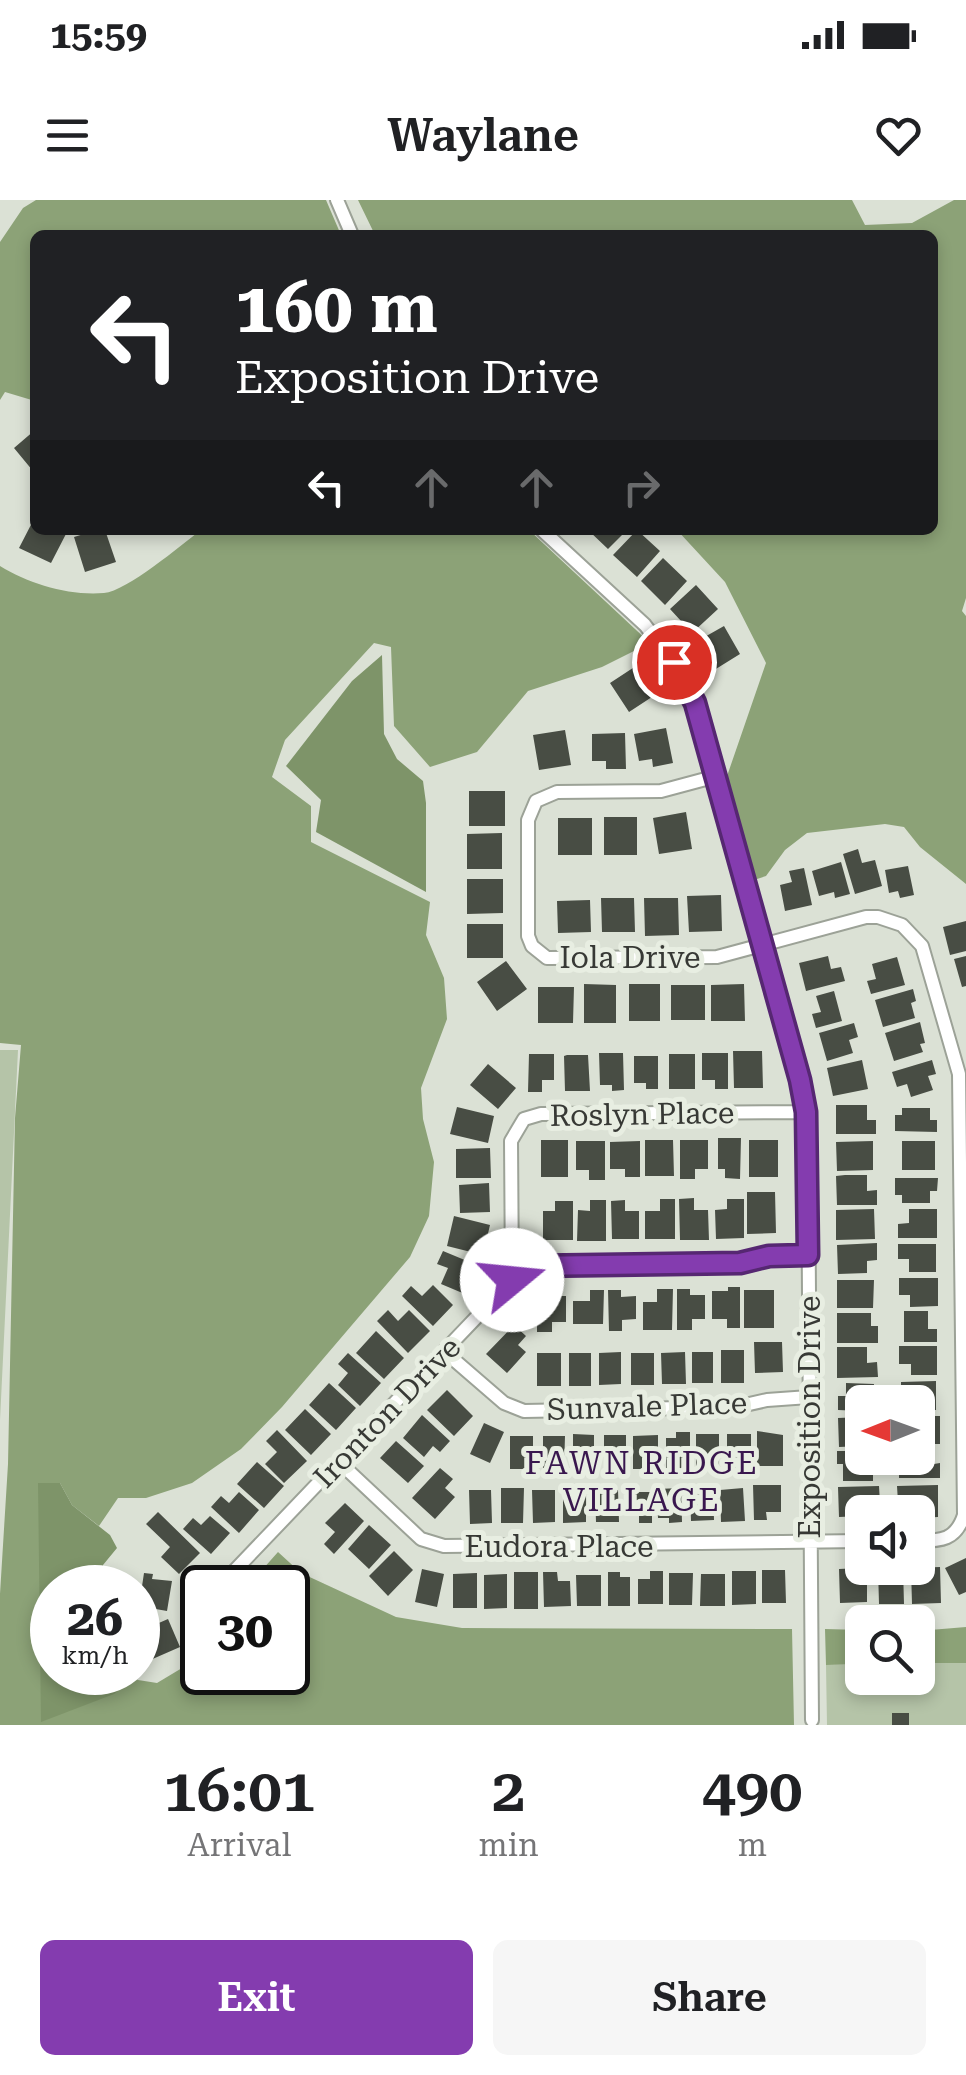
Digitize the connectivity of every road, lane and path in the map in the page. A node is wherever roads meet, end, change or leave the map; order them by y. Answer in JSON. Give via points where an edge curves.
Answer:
{"nodes":[{"id":1,"x":337,"y":200,"type":"edge"},
{"id":2,"x":350,"y":230,"type":"edge"},
{"id":3,"x":548,"y":535,"type":"edge"},
{"id":4,"x":717,"y":776,"type":"junction"},
{"id":5,"x":764,"y":945,"type":"junction"},
{"id":6,"x":806,"y":1112,"type":"junction"},
{"id":7,"x":808,"y":1255,"type":"junction"},
{"id":8,"x":512,"y":1280,"type":"junction"},
{"id":9,"x":446,"y":1352,"type":"junction"},
{"id":10,"x":809,"y":1397,"type":"junction"},
{"id":11,"x":339,"y":1462,"type":"junction"},
{"id":12,"x":845,"y":1541,"type":"edge"},
{"id":13,"x":935,"y":1541,"type":"edge"},
{"id":14,"x":810,"y":1542,"type":"junction"},
{"id":15,"x":240,"y":1565,"type":"edge"},
{"id":16,"x":812,"y":1720,"type":"dead end"}],
"edges":[{"from":1,"to":2,"type":"street"},
{"from":3,"to":4,"type":"street","name":"Exposition Drive","via":[[660,643],[695,703]]},
{"from":4,"to":5,"type":"street","name":"Exposition Drive"},
{"from":4,"to":5,"type":"street","name":"Iola Drive","via":[[660,791],[557,792],[536,801],[528,820],[528,936],[538,952],[558,959],[717,957]]},
{"from":5,"to":6,"type":"street","name":"Exposition Drive"},
{"from":5,"to":13,"type":"street","via":[[878,917],[902,925],[929,963],[961,1088],[964,1516],[957,1532]]},
{"from":6,"to":7,"type":"street","name":"Exposition Drive"},
{"from":6,"to":8,"type":"street","name":"Roslyn Place","via":[[550,1114],[524,1120],[511,1141]]},
{"from":7,"to":8,"type":"street","name":"Ironton Drive","via":[[740,1263],[530,1266]]},
{"from":7,"to":10,"type":"street","name":"Exposition Drive"},
{"from":8,"to":9,"type":"street","name":"Ironton Drive"},
{"from":9,"to":10,"type":"street","name":"Sunvale Place","via":[[504,1403],[524,1411],[736,1408]]},
{"from":9,"to":11,"type":"street","name":"Ironton Drive"},
{"from":10,"to":14,"type":"street","name":"Exposition Drive"},
{"from":11,"to":14,"type":"street","name":"Eudora Place","via":[[421,1539],[444,1546]]},
{"from":11,"to":15,"type":"street","name":"Ironton Drive"},
{"from":12,"to":14,"type":"street","name":"Eudora Place"},
{"from":14,"to":16,"type":"street","name":"Exposition Drive"}]}
